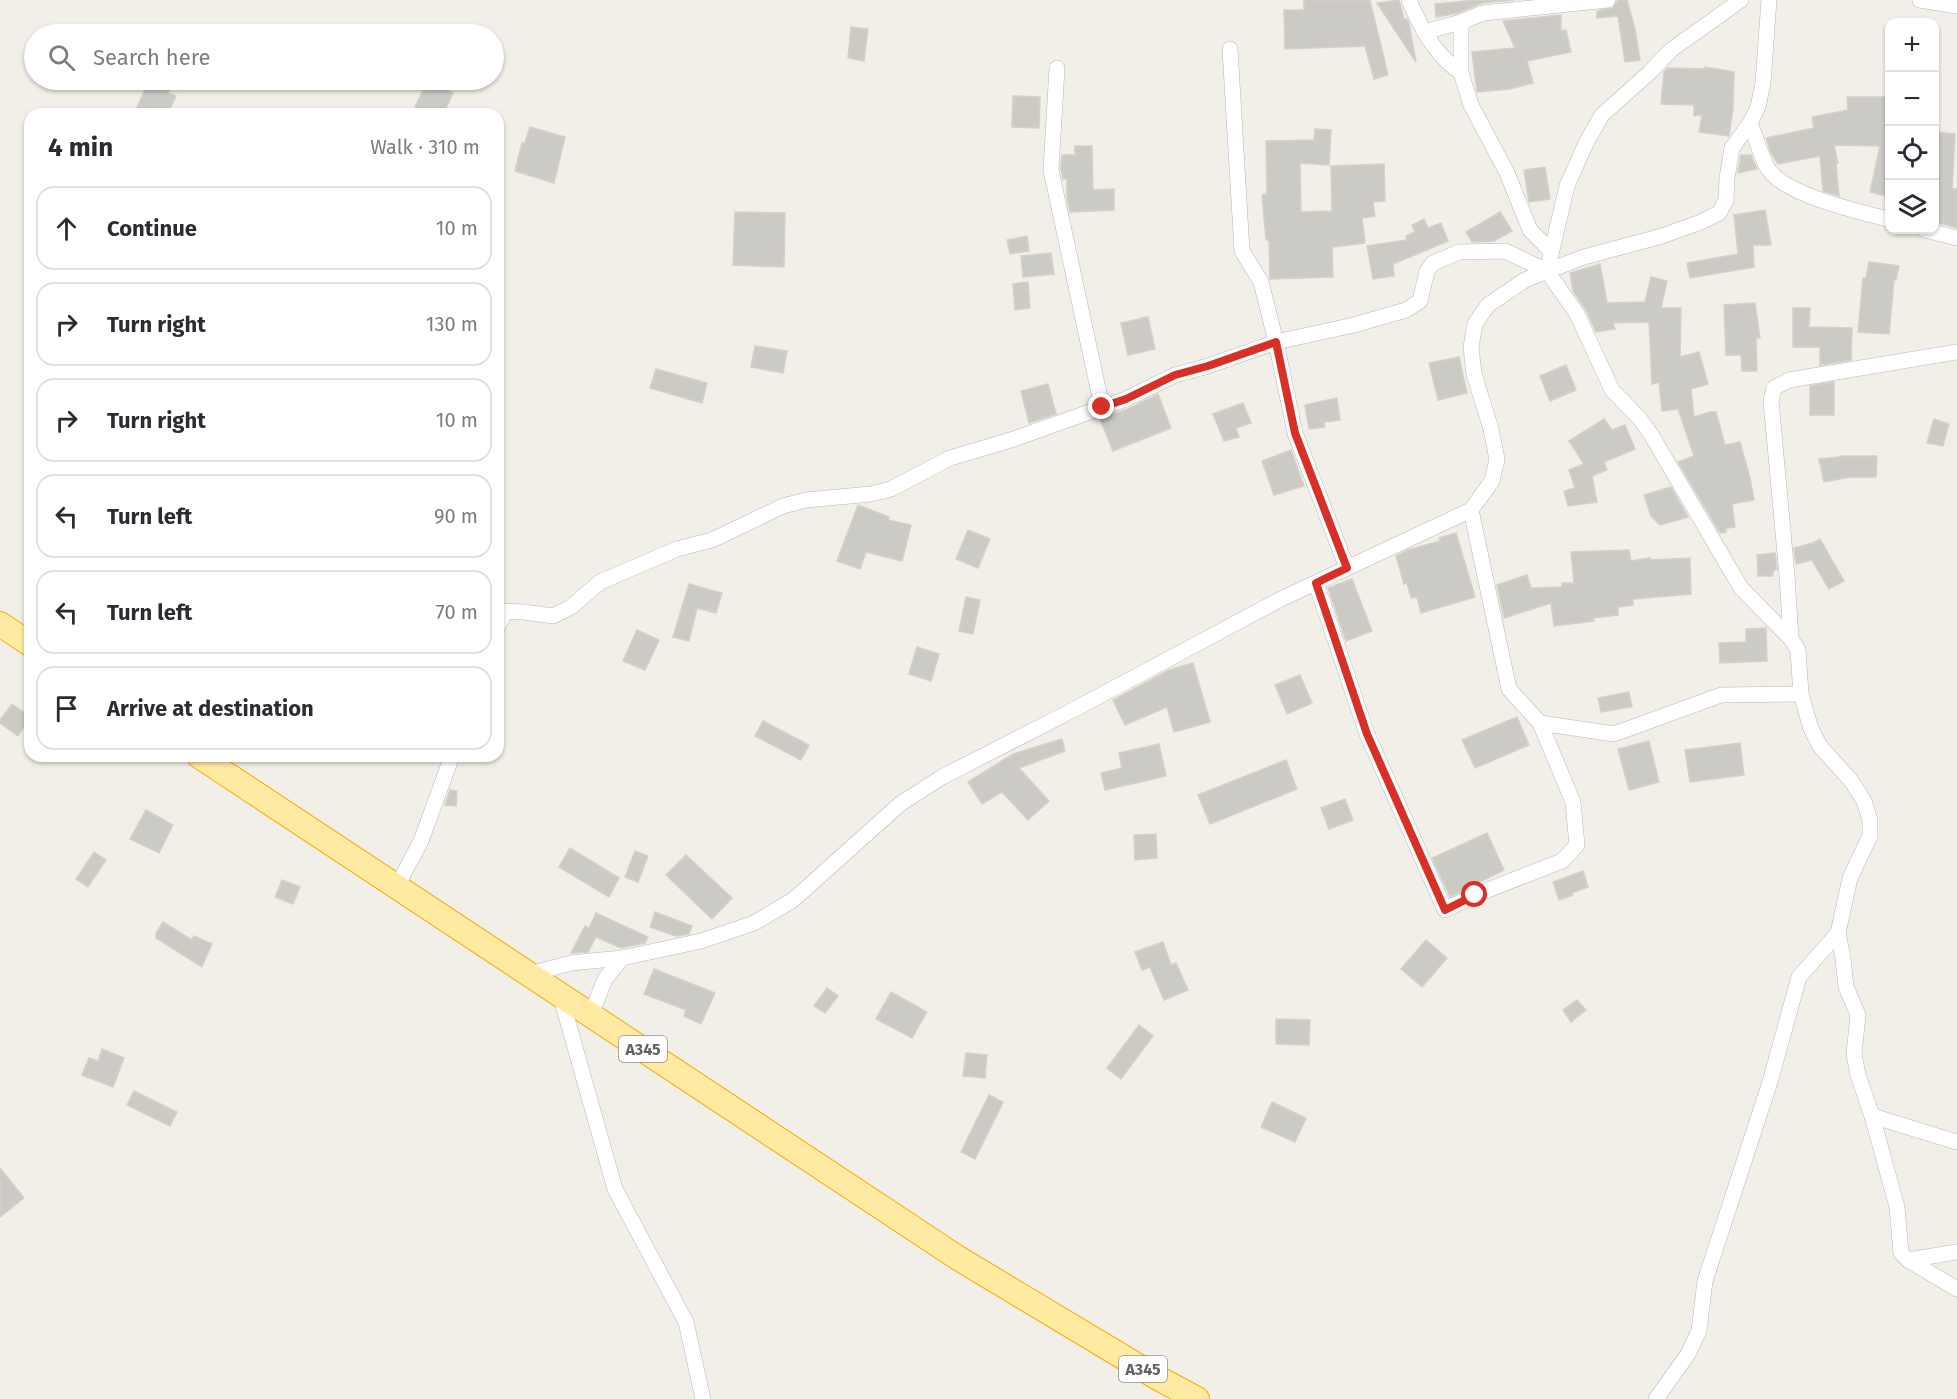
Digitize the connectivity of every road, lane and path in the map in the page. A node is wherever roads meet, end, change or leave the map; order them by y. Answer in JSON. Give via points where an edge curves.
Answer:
{"nodes":[{"id":1,"x":1408,"y":0,"type":"edge"},
{"id":2,"x":1608,"y":0,"type":"edge"},
{"id":3,"x":1741,"y":0,"type":"edge"},
{"id":4,"x":1769,"y":0,"type":"edge"},
{"id":5,"x":1920,"y":0,"type":"edge"},
{"id":6,"x":1957,"y":6,"type":"edge"},
{"id":7,"x":1461,"y":22,"type":"junction"},
{"id":8,"x":1424,"y":32,"type":"junction"},
{"id":9,"x":1230,"y":49,"type":"dead end"},
{"id":10,"x":1057,"y":68,"type":"dead end"},
{"id":11,"x":1461,"y":73,"type":"junction"},
{"id":12,"x":1750,"y":123,"type":"junction"},
{"id":13,"x":1885,"y":219,"type":"edge"},
{"id":14,"x":1939,"y":234,"type":"edge"},
{"id":15,"x":1957,"y":238,"type":"edge"},
{"id":16,"x":1551,"y":251,"type":"junction"},
{"id":17,"x":1547,"y":270,"type":"junction"},
{"id":18,"x":1276,"y":342,"type":"junction"},
{"id":19,"x":1957,"y":352,"type":"edge"},
{"id":20,"x":1102,"y":407,"type":"junction"},
{"id":21,"x":1471,"y":510,"type":"junction"},
{"id":22,"x":1347,"y":568,"type":"junction"},
{"id":23,"x":1316,"y":583,"type":"junction"},
{"id":24,"x":504,"y":615,"type":"edge"},
{"id":25,"x":0,"y":624,"type":"edge"},
{"id":26,"x":1791,"y":639,"type":"junction"},
{"id":27,"x":24,"y":640,"type":"edge"},
{"id":28,"x":1801,"y":694,"type":"junction"},
{"id":29,"x":1540,"y":723,"type":"junction"},
{"id":30,"x":209,"y":762,"type":"edge"},
{"id":31,"x":450,"y":762,"type":"edge"},
{"id":32,"x":396,"y":888,"type":"junction"},
{"id":33,"x":1838,"y":933,"type":"junction"},
{"id":34,"x":622,"y":958,"type":"junction"},
{"id":35,"x":530,"y":974,"type":"junction"},
{"id":36,"x":560,"y":994,"type":"junction"},
{"id":37,"x":591,"y":1015,"type":"junction"},
{"id":38,"x":1872,"y":1116,"type":"junction"},
{"id":39,"x":1957,"y":1142,"type":"edge"},
{"id":40,"x":1957,"y":1252,"type":"edge"},
{"id":41,"x":1908,"y":1260,"type":"junction"},
{"id":42,"x":1957,"y":1289,"type":"edge"},
{"id":43,"x":703,"y":1399,"type":"edge"},
{"id":44,"x":1197,"y":1399,"type":"edge"},
{"id":45,"x":1656,"y":1399,"type":"edge"}],
"edges":[{"from":1,"to":8,"type":"street"},
{"from":2,"to":7,"type":"street","via":[[1483,13]]},
{"from":3,"to":16,"type":"street","via":[[1671,50],[1602,115],[1567,186]]},
{"from":4,"to":12,"type":"street","via":[[1763,82]]},
{"from":5,"to":6,"type":"street"},
{"from":7,"to":8,"type":"street"},
{"from":7,"to":11,"type":"street"},
{"from":8,"to":11,"type":"street"},
{"from":9,"to":18,"type":"street","via":[[1242,250],[1261,282]]},
{"from":10,"to":20,"type":"street","via":[[1051,170]]},
{"from":11,"to":16,"type":"street","via":[[1471,105],[1507,173],[1530,230]]},
{"from":12,"to":13,"type":"street","via":[[1768,168],[1781,183],[1809,196]]},
{"from":12,"to":17,"type":"street","via":[[1732,148],[1726,200],[1719,213],[1662,237]]},
{"from":14,"to":15,"type":"street"},
{"from":16,"to":17,"type":"street"},
{"from":17,"to":18,"type":"street","via":[[1505,251],[1460,252],[1433,263],[1427,271],[1420,301],[1406,310]]},
{"from":17,"to":21,"type":"street","via":[[1488,304],[1475,324],[1471,347],[1474,374],[1497,459],[1492,481]]},
{"from":17,"to":26,"type":"street","via":[[1577,314],[1612,390],[1652,436],[1741,588]]},
{"from":18,"to":20,"type":"street","via":[[1175,375]]},
{"from":18,"to":22,"type":"street","via":[[1295,433]]},
{"from":19,"to":26,"type":"street","via":[[1789,380],[1774,388],[1771,401]]},
{"from":20,"to":24,"type":"street","via":[[950,458],[891,489],[783,506],[712,540],[676,549],[600,582],[571,607],[553,616],[506,611]]},
{"from":21,"to":22,"type":"street"},
{"from":21,"to":29,"type":"street","via":[[1509,689]]},
{"from":22,"to":23,"type":"street"},
{"from":23,"to":29,"type":"street","via":[[1367,734],[1445,910],[1562,861],[1577,845],[1573,802]]},
{"from":23,"to":34,"type":"street","via":[[942,777],[900,804],[793,900],[754,923],[701,941]]},
{"from":25,"to":27,"type":"highway"},
{"from":26,"to":28,"type":"street","via":[[1798,650]]},
{"from":28,"to":29,"type":"street","via":[[1721,695],[1614,734]]},
{"from":28,"to":33,"type":"street","via":[[1815,737],[1852,782],[1870,820],[1870,836],[1850,878]]},
{"from":30,"to":32,"type":"highway","number":"A345"},
{"from":31,"to":32,"type":"street","via":[[421,841]]},
{"from":32,"to":35,"type":"highway","number":"A345"},
{"from":33,"to":38,"type":"street","via":[[1846,987],[1858,1015],[1854,1054],[1858,1076]]},
{"from":33,"to":45,"type":"street","via":[[1799,977],[1706,1281],[1699,1332]]},
{"from":34,"to":35,"type":"street","via":[[571,963]]},
{"from":34,"to":37,"type":"street","via":[[605,979]]},
{"from":35,"to":36,"type":"highway","number":"A345"},
{"from":36,"to":37,"type":"highway","number":"A345"},
{"from":36,"to":43,"type":"street","via":[[615,1189],[686,1322]]},
{"from":37,"to":44,"type":"highway","number":"A345","via":[[958,1258]]},
{"from":38,"to":39,"type":"street"},
{"from":38,"to":41,"type":"street","via":[[1898,1207],[1901,1253]]},
{"from":40,"to":41,"type":"street"},
{"from":41,"to":42,"type":"street"}]}
